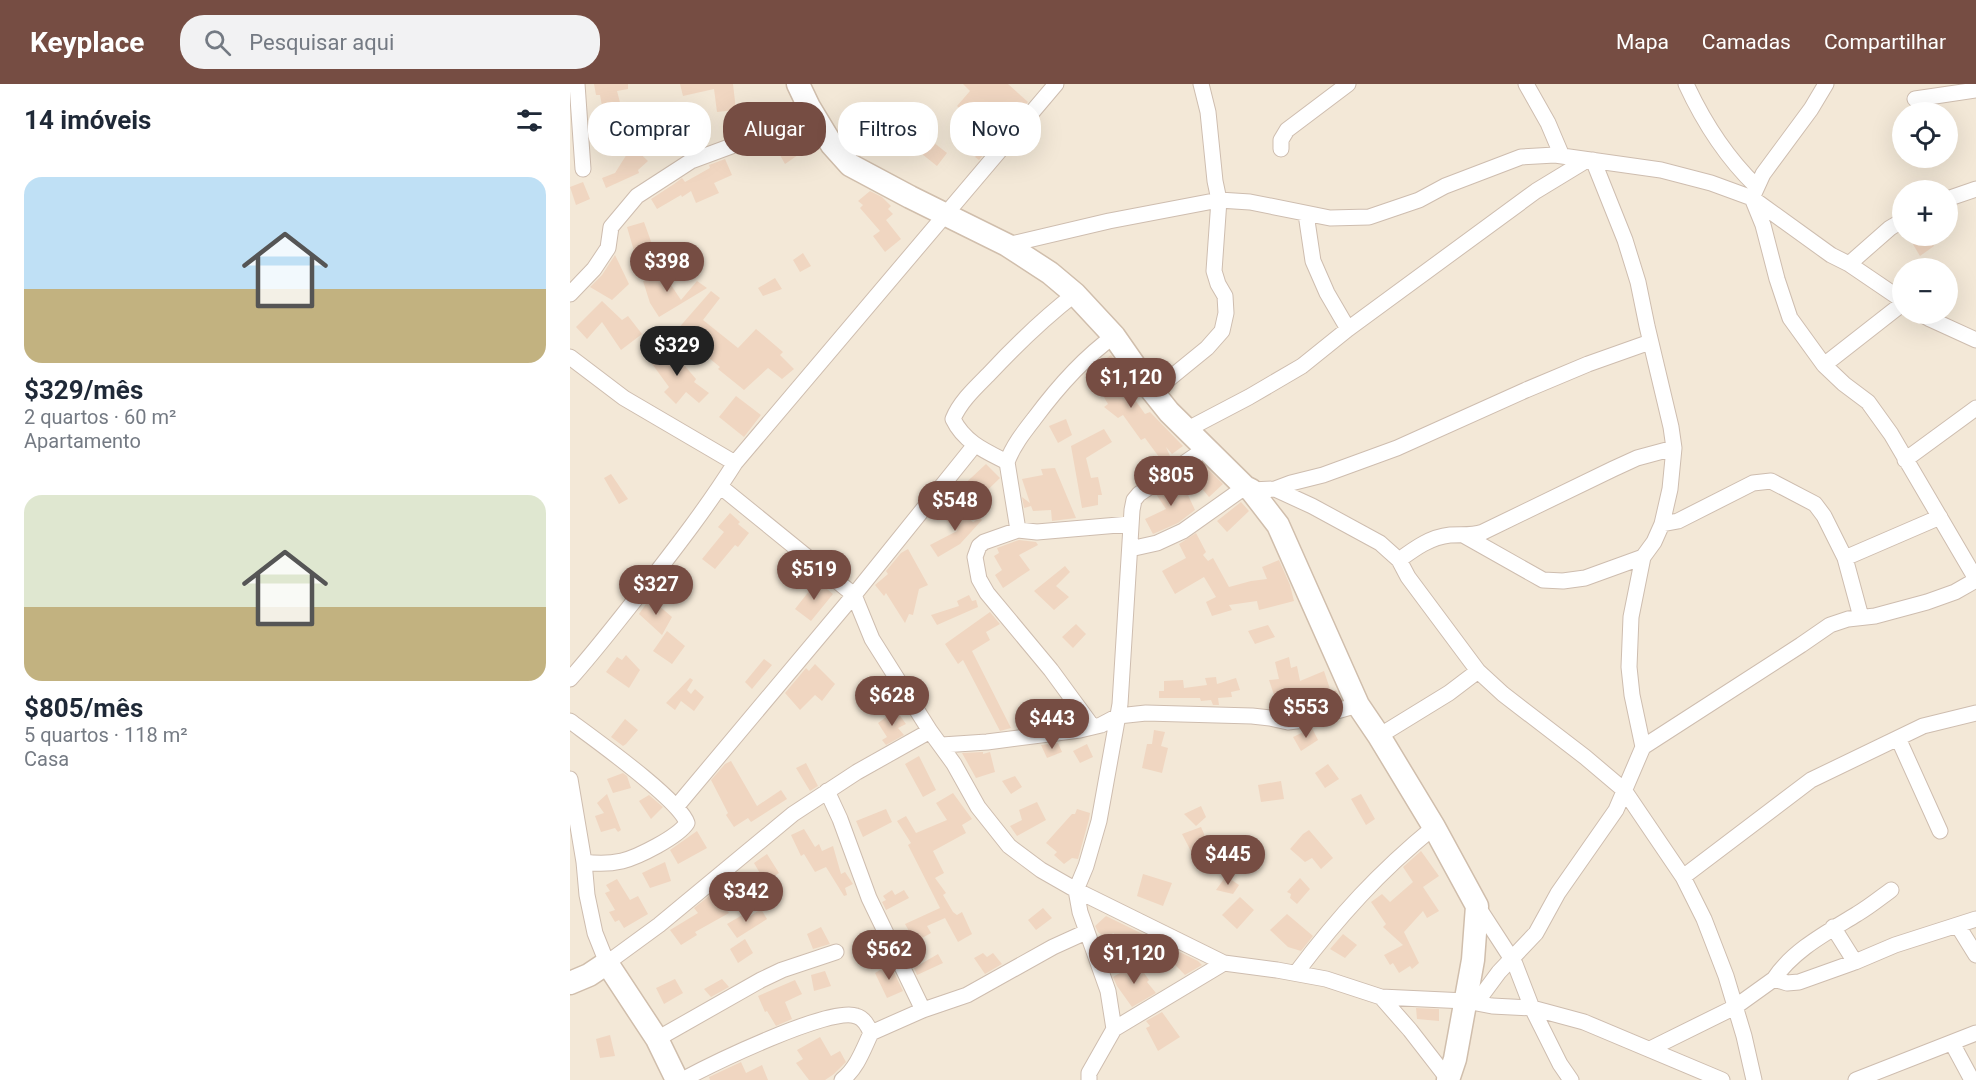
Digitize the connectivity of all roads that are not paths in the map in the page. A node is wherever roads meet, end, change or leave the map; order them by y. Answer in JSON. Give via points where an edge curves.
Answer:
{"nodes":[{"id":1,"x":576,"y":84,"type":"edge"},
{"id":2,"x":798,"y":84,"type":"edge"},
{"id":3,"x":1056,"y":84,"type":"edge"},
{"id":4,"x":1201,"y":84,"type":"edge"},
{"id":5,"x":1348,"y":84,"type":"edge"},
{"id":6,"x":1526,"y":84,"type":"edge"},
{"id":7,"x":1686,"y":84,"type":"edge"},
{"id":8,"x":1826,"y":84,"type":"edge"},
{"id":9,"x":1976,"y":90,"type":"edge"},
{"id":10,"x":1915,"y":99,"type":"dead end"},
{"id":11,"x":807,"y":102,"type":"edge"},
{"id":12,"x":826,"y":135,"type":"edge"},
{"id":13,"x":723,"y":149,"type":"edge"},
{"id":14,"x":1281,"y":149,"type":"dead end"},
{"id":15,"x":1562,"y":156,"type":"junction"},
{"id":16,"x":1590,"y":160,"type":"junction"},
{"id":17,"x":583,"y":169,"type":"dead end"},
{"id":18,"x":1976,"y":189,"type":"edge"},
{"id":19,"x":1754,"y":192,"type":"junction"},
{"id":20,"x":1958,"y":195,"type":"edge"},
{"id":21,"x":1219,"y":200,"type":"junction"},
{"id":22,"x":945,"y":214,"type":"junction"},
{"id":23,"x":1306,"y":214,"type":"junction"},
{"id":24,"x":1892,"y":227,"type":"edge"},
{"id":25,"x":1007,"y":245,"type":"junction"},
{"id":26,"x":1849,"y":264,"type":"junction"},
{"id":27,"x":570,"y":294,"type":"edge"},
{"id":28,"x":1075,"y":294,"type":"junction"},
{"id":29,"x":1892,"y":295,"type":"edge"},
{"id":30,"x":1892,"y":310,"type":"edge"},
{"id":31,"x":1939,"y":324,"type":"edge"},
{"id":32,"x":1348,"y":329,"type":"junction"},
{"id":33,"x":1114,"y":336,"type":"junction"},
{"id":34,"x":1976,"y":340,"type":"edge"},
{"id":35,"x":1650,"y":342,"type":"junction"},
{"id":36,"x":570,"y":357,"type":"edge"},
{"id":37,"x":1824,"y":365,"type":"junction"},
{"id":38,"x":1153,"y":392,"type":"junction"},
{"id":39,"x":1976,"y":408,"type":"edge"},
{"id":40,"x":1188,"y":429,"type":"junction"},
{"id":41,"x":974,"y":446,"type":"junction"},
{"id":42,"x":1674,"y":448,"type":"junction"},
{"id":43,"x":1205,"y":449,"type":"junction"},
{"id":44,"x":1905,"y":460,"type":"junction"},
{"id":45,"x":1006,"y":462,"type":"junction"},
{"id":46,"x":735,"y":464,"type":"junction"},
{"id":47,"x":721,"y":487,"type":"junction"},
{"id":48,"x":1248,"y":489,"type":"junction"},
{"id":49,"x":1275,"y":489,"type":"junction"},
{"id":50,"x":1940,"y":518,"type":"junction"},
{"id":51,"x":1130,"y":524,"type":"junction"},
{"id":52,"x":1662,"y":524,"type":"junction"},
{"id":53,"x":1018,"y":530,"type":"junction"},
{"id":54,"x":1465,"y":536,"type":"junction"},
{"id":55,"x":1130,"y":549,"type":"junction"},
{"id":56,"x":1643,"y":557,"type":"junction"},
{"id":57,"x":1845,"y":558,"type":"junction"},
{"id":58,"x":1399,"y":560,"type":"junction"},
{"id":59,"x":1976,"y":579,"type":"edge"},
{"id":60,"x":854,"y":595,"type":"junction"},
{"id":61,"x":1861,"y":617,"type":"junction"},
{"id":62,"x":1479,"y":671,"type":"junction"},
{"id":63,"x":570,"y":679,"type":"edge"},
{"id":64,"x":1358,"y":705,"type":"junction"},
{"id":65,"x":1976,"y":713,"type":"edge"},
{"id":66,"x":1118,"y":716,"type":"junction"},
{"id":67,"x":570,"y":721,"type":"edge"},
{"id":68,"x":1092,"y":726,"type":"junction"},
{"id":69,"x":930,"y":731,"type":"junction"},
{"id":70,"x":1379,"y":736,"type":"junction"},
{"id":71,"x":1898,"y":738,"type":"junction"},
{"id":72,"x":942,"y":745,"type":"junction"},
{"id":73,"x":1643,"y":747,"type":"junction"},
{"id":74,"x":570,"y":779,"type":"edge"},
{"id":75,"x":1624,"y":790,"type":"junction"},
{"id":76,"x":828,"y":791,"type":"junction"},
{"id":77,"x":676,"y":806,"type":"junction"},
{"id":78,"x":1434,"y":827,"type":"junction"},
{"id":79,"x":1940,"y":831,"type":"dead end"},
{"id":80,"x":584,"y":862,"type":"junction"},
{"id":81,"x":1683,"y":878,"type":"junction"},
{"id":82,"x":1076,"y":890,"type":"junction"},
{"id":83,"x":1892,"y":890,"type":"dead end"},
{"id":84,"x":1477,"y":906,"type":"junction"},
{"id":85,"x":1976,"y":919,"type":"edge"},
{"id":86,"x":1958,"y":926,"type":"junction"},
{"id":87,"x":1833,"y":927,"type":"junction"},
{"id":88,"x":1086,"y":932,"type":"junction"},
{"id":89,"x":836,"y":952,"type":"dead end"},
{"id":90,"x":1976,"y":955,"type":"edge"},
{"id":91,"x":1511,"y":958,"type":"junction"},
{"id":92,"x":1855,"y":962,"type":"junction"},
{"id":93,"x":607,"y":963,"type":"junction"},
{"id":94,"x":1224,"y":963,"type":"junction"},
{"id":95,"x":1296,"y":973,"type":"junction"},
{"id":96,"x":1774,"y":980,"type":"junction"},
{"id":97,"x":570,"y":983,"type":"edge"},
{"id":98,"x":1381,"y":997,"type":"junction"},
{"id":99,"x":1471,"y":1002,"type":"junction"},
{"id":100,"x":1735,"y":1007,"type":"junction"},
{"id":101,"x":1532,"y":1008,"type":"junction"},
{"id":102,"x":924,"y":1010,"type":"junction"},
{"id":103,"x":1114,"y":1029,"type":"junction"},
{"id":104,"x":871,"y":1033,"type":"junction"},
{"id":105,"x":1976,"y":1033,"type":"edge"},
{"id":106,"x":657,"y":1039,"type":"junction"},
{"id":107,"x":1952,"y":1043,"type":"junction"},
{"id":108,"x":1650,"y":1049,"type":"junction"},
{"id":109,"x":1085,"y":1078,"type":"edge"},
{"id":110,"x":679,"y":1080,"type":"edge"},
{"id":111,"x":842,"y":1080,"type":"edge"},
{"id":112,"x":1448,"y":1080,"type":"edge"},
{"id":113,"x":1571,"y":1080,"type":"edge"},
{"id":114,"x":1722,"y":1080,"type":"edge"},
{"id":115,"x":1754,"y":1080,"type":"edge"},
{"id":116,"x":1856,"y":1080,"type":"edge"},
{"id":117,"x":1972,"y":1080,"type":"edge"}],
"edges":[{"from":1,"to":17,"type":"street"},
{"from":2,"to":11,"type":"street"},
{"from":3,"to":22,"type":"street"},
{"from":4,"to":21,"type":"street"},
{"from":5,"to":14,"type":"street","via":[[1287,130]]},
{"from":6,"to":15,"type":"street"},
{"from":7,"to":19,"type":"street","via":[[1704,121]]},
{"from":8,"to":19,"type":"street"},
{"from":9,"to":10,"type":"street"},
{"from":12,"to":22,"type":"street","via":[[850,165]]},
{"from":13,"to":27,"type":"street","via":[[692,161],[637,196],[611,227],[608,248],[594,269]]},
{"from":15,"to":16,"type":"street"},
{"from":15,"to":23,"type":"street","via":[[1521,157],[1369,217]]},
{"from":16,"to":19,"type":"street","via":[[1661,170]]},
{"from":16,"to":32,"type":"street","via":[[1536,190]]},
{"from":16,"to":35,"type":"street","via":[[1625,240]]},
{"from":18,"to":20,"type":"street"},
{"from":19,"to":26,"type":"street","via":[[1831,255]]},
{"from":19,"to":37,"type":"street","via":[[1790,318]]},
{"from":21,"to":23,"type":"street"},
{"from":21,"to":25,"type":"street"},
{"from":21,"to":38,"type":"street","via":[[1214,271],[1225,296],[1222,331]]},
{"from":22,"to":25,"type":"street"},
{"from":22,"to":46,"type":"street"},
{"from":23,"to":32,"type":"street","via":[[1313,261]]},
{"from":24,"to":26,"type":"street"},
{"from":25,"to":28,"type":"street"},
{"from":26,"to":29,"type":"street"},
{"from":28,"to":33,"type":"street"},
{"from":28,"to":41,"type":"street","via":[[1006,356],[961,404],[953,419]]},
{"from":30,"to":37,"type":"street"},
{"from":31,"to":34,"type":"street"},
{"from":32,"to":40,"type":"street","via":[[1302,366]]},
{"from":33,"to":38,"type":"street"},
{"from":33,"to":45,"type":"street","via":[[1078,366],[1044,405]]},
{"from":35,"to":42,"type":"street"},
{"from":35,"to":49,"type":"street","via":[[1537,385],[1397,448]]},
{"from":36,"to":46,"type":"street","via":[[624,398]]},
{"from":37,"to":44,"type":"street","via":[[1868,402]]},
{"from":38,"to":40,"type":"street"},
{"from":39,"to":44,"type":"street"},
{"from":40,"to":43,"type":"street"},
{"from":41,"to":45,"type":"street"},
{"from":41,"to":60,"type":"street"},
{"from":42,"to":52,"type":"street"},
{"from":42,"to":54,"type":"street","via":[[1637,458],[1483,532]]},
{"from":43,"to":48,"type":"street"},
{"from":43,"to":51,"type":"street","via":[[1139,494],[1134,500]]},
{"from":44,"to":50,"type":"street"},
{"from":45,"to":53,"type":"street"},
{"from":46,"to":47,"type":"street"},
{"from":47,"to":60,"type":"street"},
{"from":47,"to":63,"type":"street"},
{"from":48,"to":49,"type":"street"},
{"from":48,"to":55,"type":"street","via":[[1183,531],[1157,543]]},
{"from":48,"to":64,"type":"street","via":[[1278,525]]},
{"from":49,"to":58,"type":"street","via":[[1380,543]]},
{"from":50,"to":57,"type":"street"},
{"from":50,"to":59,"type":"street"},
{"from":51,"to":53,"type":"street","via":[[1037,532]]},
{"from":51,"to":55,"type":"street"},
{"from":52,"to":56,"type":"street"},
{"from":52,"to":57,"type":"street","via":[[1678,521],[1753,483],[1771,482],[1815,504]]},
{"from":53,"to":68,"type":"street","via":[[979,546],[975,556],[979,579]]},
{"from":54,"to":56,"type":"street","via":[[1543,580],[1585,578]]},
{"from":54,"to":58,"type":"street","via":[[1432,539]]},
{"from":55,"to":66,"type":"street"},
{"from":56,"to":73,"type":"street","via":[[1631,617],[1629,667]]},
{"from":57,"to":61,"type":"street"},
{"from":58,"to":62,"type":"street"},
{"from":59,"to":61,"type":"street","via":[[1927,602]]},
{"from":60,"to":69,"type":"street","via":[[872,639]]},
{"from":60,"to":77,"type":"street"},
{"from":61,"to":73,"type":"street","via":[[1830,625]]},
{"from":62,"to":70,"type":"street"},
{"from":62,"to":75,"type":"street"},
{"from":64,"to":66,"type":"street","via":[[1288,722],[1252,716]]},
{"from":64,"to":70,"type":"street"},
{"from":65,"to":71,"type":"street","via":[[1923,726]]},
{"from":66,"to":68,"type":"street"},
{"from":66,"to":82,"type":"street","via":[[1099,821]]},
{"from":67,"to":77,"type":"street"},
{"from":68,"to":72,"type":"street"},
{"from":69,"to":72,"type":"street"},
{"from":69,"to":76,"type":"street"},
{"from":70,"to":78,"type":"street"},
{"from":71,"to":79,"type":"street"},
{"from":71,"to":81,"type":"street","via":[[1811,780]]},
{"from":72,"to":82,"type":"street","via":[[978,807],[1009,846]]},
{"from":73,"to":75,"type":"street"},
{"from":74,"to":80,"type":"street"},
{"from":75,"to":81,"type":"street"},
{"from":75,"to":91,"type":"street","via":[[1616,810],[1558,893],[1536,933]]},
{"from":76,"to":93,"type":"street","via":[[793,814]]},
{"from":76,"to":102,"type":"street","via":[[869,898]]},
{"from":77,"to":80,"type":"street","via":[[687,823],[677,833],[625,860]]},
{"from":78,"to":84,"type":"street"},
{"from":78,"to":95,"type":"street","via":[[1398,856],[1347,908]]},
{"from":80,"to":93,"type":"street","via":[[595,933]]},
{"from":81,"to":100,"type":"street","via":[[1716,948]]},
{"from":82,"to":88,"type":"street"},
{"from":82,"to":94,"type":"street"},
{"from":83,"to":87,"type":"street"},
{"from":84,"to":91,"type":"street"},
{"from":84,"to":99,"type":"street"},
{"from":85,"to":86,"type":"street"},
{"from":86,"to":90,"type":"street"},
{"from":86,"to":92,"type":"street"},
{"from":87,"to":92,"type":"street"},
{"from":87,"to":96,"type":"street","via":[[1788,962]]},
{"from":88,"to":102,"type":"street","via":[[967,995]]},
{"from":88,"to":103,"type":"street","via":[[1107,991]]},
{"from":89,"to":106,"type":"street","via":[[761,980]]},
{"from":91,"to":99,"type":"street"},
{"from":91,"to":101,"type":"street"},
{"from":92,"to":96,"type":"street","via":[[1799,982]]},
{"from":93,"to":97,"type":"street"},
{"from":93,"to":106,"type":"street"},
{"from":94,"to":95,"type":"street"},
{"from":94,"to":103,"type":"street"},
{"from":95,"to":98,"type":"street"},
{"from":96,"to":100,"type":"street"},
{"from":98,"to":99,"type":"street"},
{"from":98,"to":112,"type":"street"},
{"from":99,"to":101,"type":"street"},
{"from":99,"to":112,"type":"street"},
{"from":100,"to":108,"type":"street"},
{"from":100,"to":115,"type":"street"},
{"from":101,"to":108,"type":"street","via":[[1584,1022]]},
{"from":101,"to":113,"type":"street"},
{"from":102,"to":104,"type":"street"},
{"from":103,"to":109,"type":"street"},
{"from":104,"to":110,"type":"street","via":[[855,1015],[837,1015],[748,1048]]},
{"from":104,"to":111,"type":"street","via":[[858,1062]]},
{"from":105,"to":107,"type":"street"},
{"from":106,"to":110,"type":"street"},
{"from":107,"to":116,"type":"street"},
{"from":107,"to":117,"type":"street"},
{"from":108,"to":114,"type":"street"}]}
